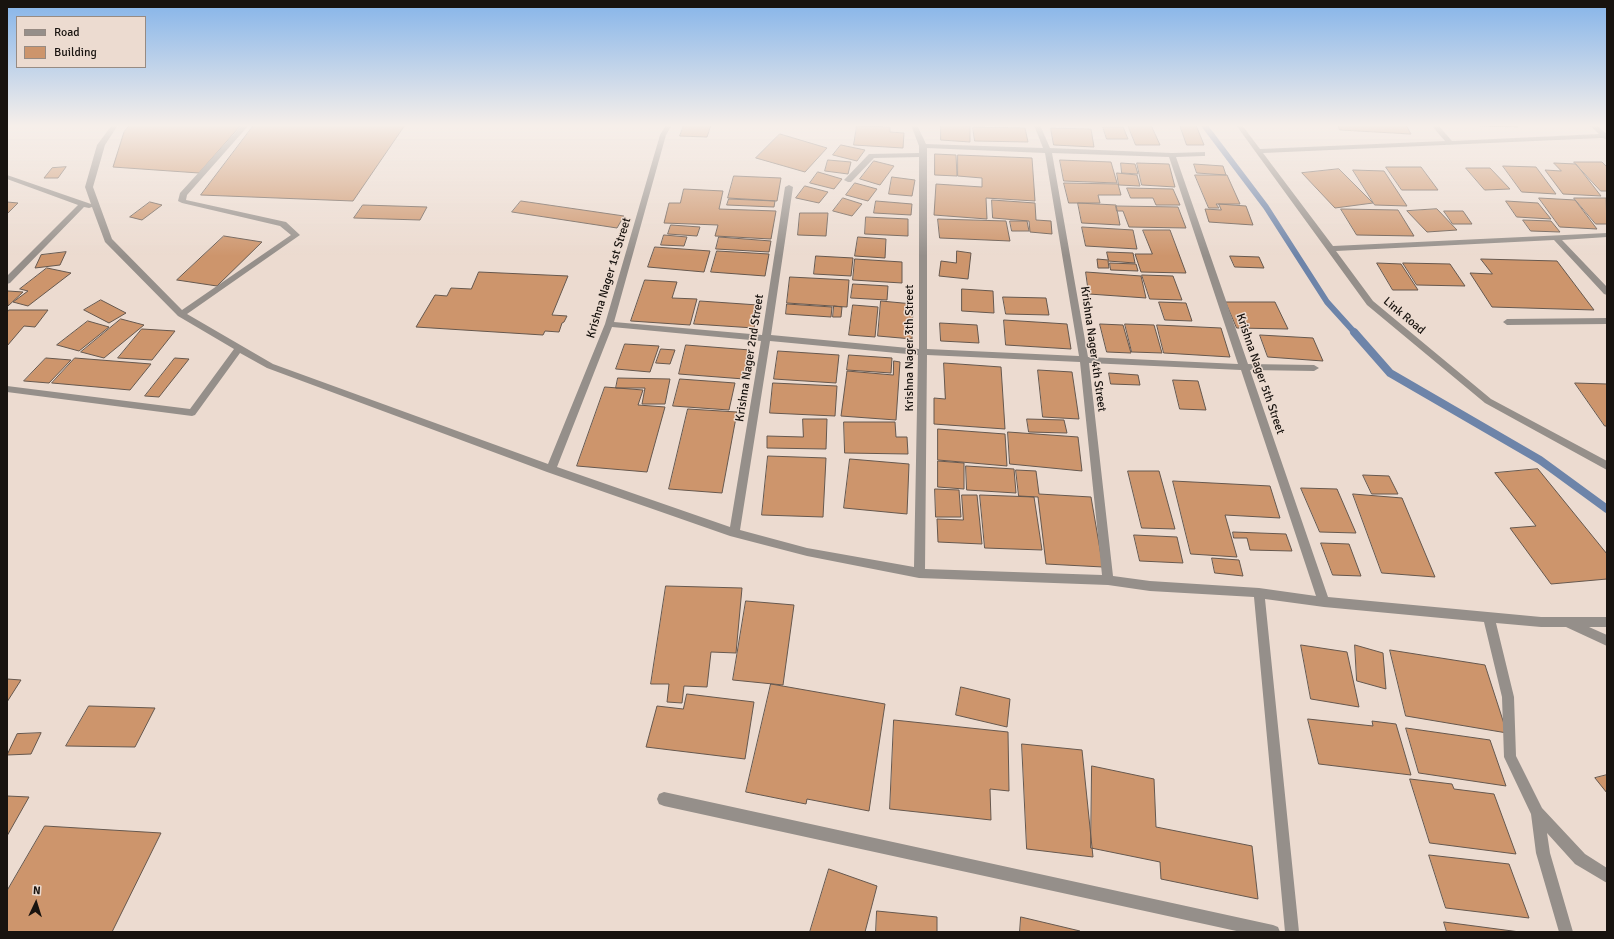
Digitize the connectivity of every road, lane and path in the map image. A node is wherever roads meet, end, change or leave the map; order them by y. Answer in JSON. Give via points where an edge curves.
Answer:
{"nodes":[{"id":1,"x":94,"y":169,"type":"edge"},
{"id":2,"x":207,"y":169,"type":"edge"},
{"id":3,"x":653,"y":169,"type":"edge"},
{"id":4,"x":859,"y":169,"type":"edge"},
{"id":5,"x":923,"y":169,"type":"edge"},
{"id":6,"x":1051,"y":169,"type":"edge"},
{"id":7,"x":1177,"y":169,"type":"edge"},
{"id":8,"x":1272,"y":169,"type":"edge"},
{"id":9,"x":7,"y":177,"type":"edge"},
{"id":10,"x":848,"y":180,"type":"dead end"},
{"id":11,"x":789,"y":187,"type":"dead end"},
{"id":12,"x":83,"y":204,"type":"junction"},
{"id":13,"x":96,"y":208,"type":"junction"},
{"id":14,"x":1607,"y":235,"type":"edge"},
{"id":15,"x":1555,"y":237,"type":"junction"},
{"id":16,"x":1331,"y":249,"type":"junction"},
{"id":17,"x":7,"y":281,"type":"edge"},
{"id":18,"x":1607,"y":292,"type":"edge"},
{"id":19,"x":180,"y":314,"type":"junction"},
{"id":20,"x":1607,"y":321,"type":"edge"},
{"id":21,"x":1507,"y":322,"type":"dead end"},
{"id":22,"x":609,"y":324,"type":"junction"},
{"id":23,"x":766,"y":339,"type":"junction"},
{"id":24,"x":239,"y":348,"type":"junction"},
{"id":25,"x":923,"y":352,"type":"junction"},
{"id":26,"x":1084,"y":359,"type":"junction"},
{"id":27,"x":1245,"y":367,"type":"junction"},
{"id":28,"x":1314,"y":368,"type":"dead end"},
{"id":29,"x":7,"y":389,"type":"edge"},
{"id":30,"x":1607,"y":466,"type":"edge"},
{"id":31,"x":551,"y":469,"type":"junction"},
{"id":32,"x":734,"y":533,"type":"junction"},
{"id":33,"x":919,"y":573,"type":"junction"},
{"id":34,"x":1108,"y":580,"type":"junction"},
{"id":35,"x":1259,"y":593,"type":"junction"},
{"id":36,"x":1324,"y":602,"type":"junction"},
{"id":37,"x":1489,"y":618,"type":"junction"},
{"id":38,"x":1566,"y":622,"type":"junction"},
{"id":39,"x":1607,"y":622,"type":"edge"},
{"id":40,"x":1607,"y":641,"type":"edge"},
{"id":41,"x":664,"y":799,"type":"dead end"},
{"id":42,"x":1537,"y":813,"type":"junction"},
{"id":43,"x":1607,"y":876,"type":"edge"},
{"id":44,"x":1272,"y":932,"type":"edge"},
{"id":45,"x":1292,"y":932,"type":"edge"},
{"id":46,"x":1566,"y":932,"type":"edge"}],
"edges":[{"from":1,"to":13,"type":"street","via":[[89,187]]},
{"from":2,"to":19,"type":"street","via":[[183,195],[182,202],[283,224],[296,235]]},
{"from":3,"to":22,"type":"street","name":"Krishna Nager 1st Street"},
{"from":4,"to":10,"type":"street"},
{"from":5,"to":25,"type":"street","name":"Krishna Nager 3th Street"},
{"from":6,"to":26,"type":"street","name":"Krishna Nager 4th Street"},
{"from":7,"to":27,"type":"street","name":"Krishna Nager 5th Street"},
{"from":8,"to":16,"type":"street","name":"Link Road"},
{"from":9,"to":12,"type":"street"},
{"from":11,"to":23,"type":"street","name":"Krishna Nager 2nd Street"},
{"from":12,"to":13,"type":"street"},
{"from":12,"to":17,"type":"street"},
{"from":13,"to":19,"type":"street","via":[[108,240]]},
{"from":14,"to":15,"type":"street"},
{"from":15,"to":16,"type":"street"},
{"from":15,"to":18,"type":"street"},
{"from":16,"to":30,"type":"street","name":"Link Road","via":[[1370,304],[1488,401]]},
{"from":19,"to":24,"type":"street"},
{"from":20,"to":21,"type":"street"},
{"from":22,"to":23,"type":"street"},
{"from":22,"to":31,"type":"street","name":"Krishna Nager 1st Street"},
{"from":23,"to":25,"type":"street"},
{"from":23,"to":32,"type":"street","name":"Krishna Nager 2nd Street"},
{"from":24,"to":29,"type":"street","via":[[192,413]]},
{"from":24,"to":31,"type":"street","via":[[270,366]]},
{"from":25,"to":26,"type":"street"},
{"from":25,"to":33,"type":"street","name":"Krishna Nager 3th Street"},
{"from":26,"to":27,"type":"street"},
{"from":26,"to":34,"type":"street","name":"Krishna Nager 4th Street"},
{"from":27,"to":28,"type":"street"},
{"from":27,"to":36,"type":"street","name":"Krishna Nager 5th Street"},
{"from":31,"to":32,"type":"street"},
{"from":32,"to":33,"type":"street","via":[[807,552]]},
{"from":33,"to":34,"type":"street"},
{"from":34,"to":35,"type":"street","via":[[1150,586]]},
{"from":35,"to":36,"type":"street"},
{"from":35,"to":45,"type":"street"},
{"from":36,"to":37,"type":"street"},
{"from":37,"to":38,"type":"street"},
{"from":37,"to":42,"type":"street","via":[[1508,697],[1510,757]]},
{"from":38,"to":39,"type":"street"},
{"from":38,"to":40,"type":"street"},
{"from":41,"to":44,"type":"street"},
{"from":42,"to":43,"type":"street","via":[[1580,859]]},
{"from":42,"to":46,"type":"street","via":[[1543,852]]}]}
